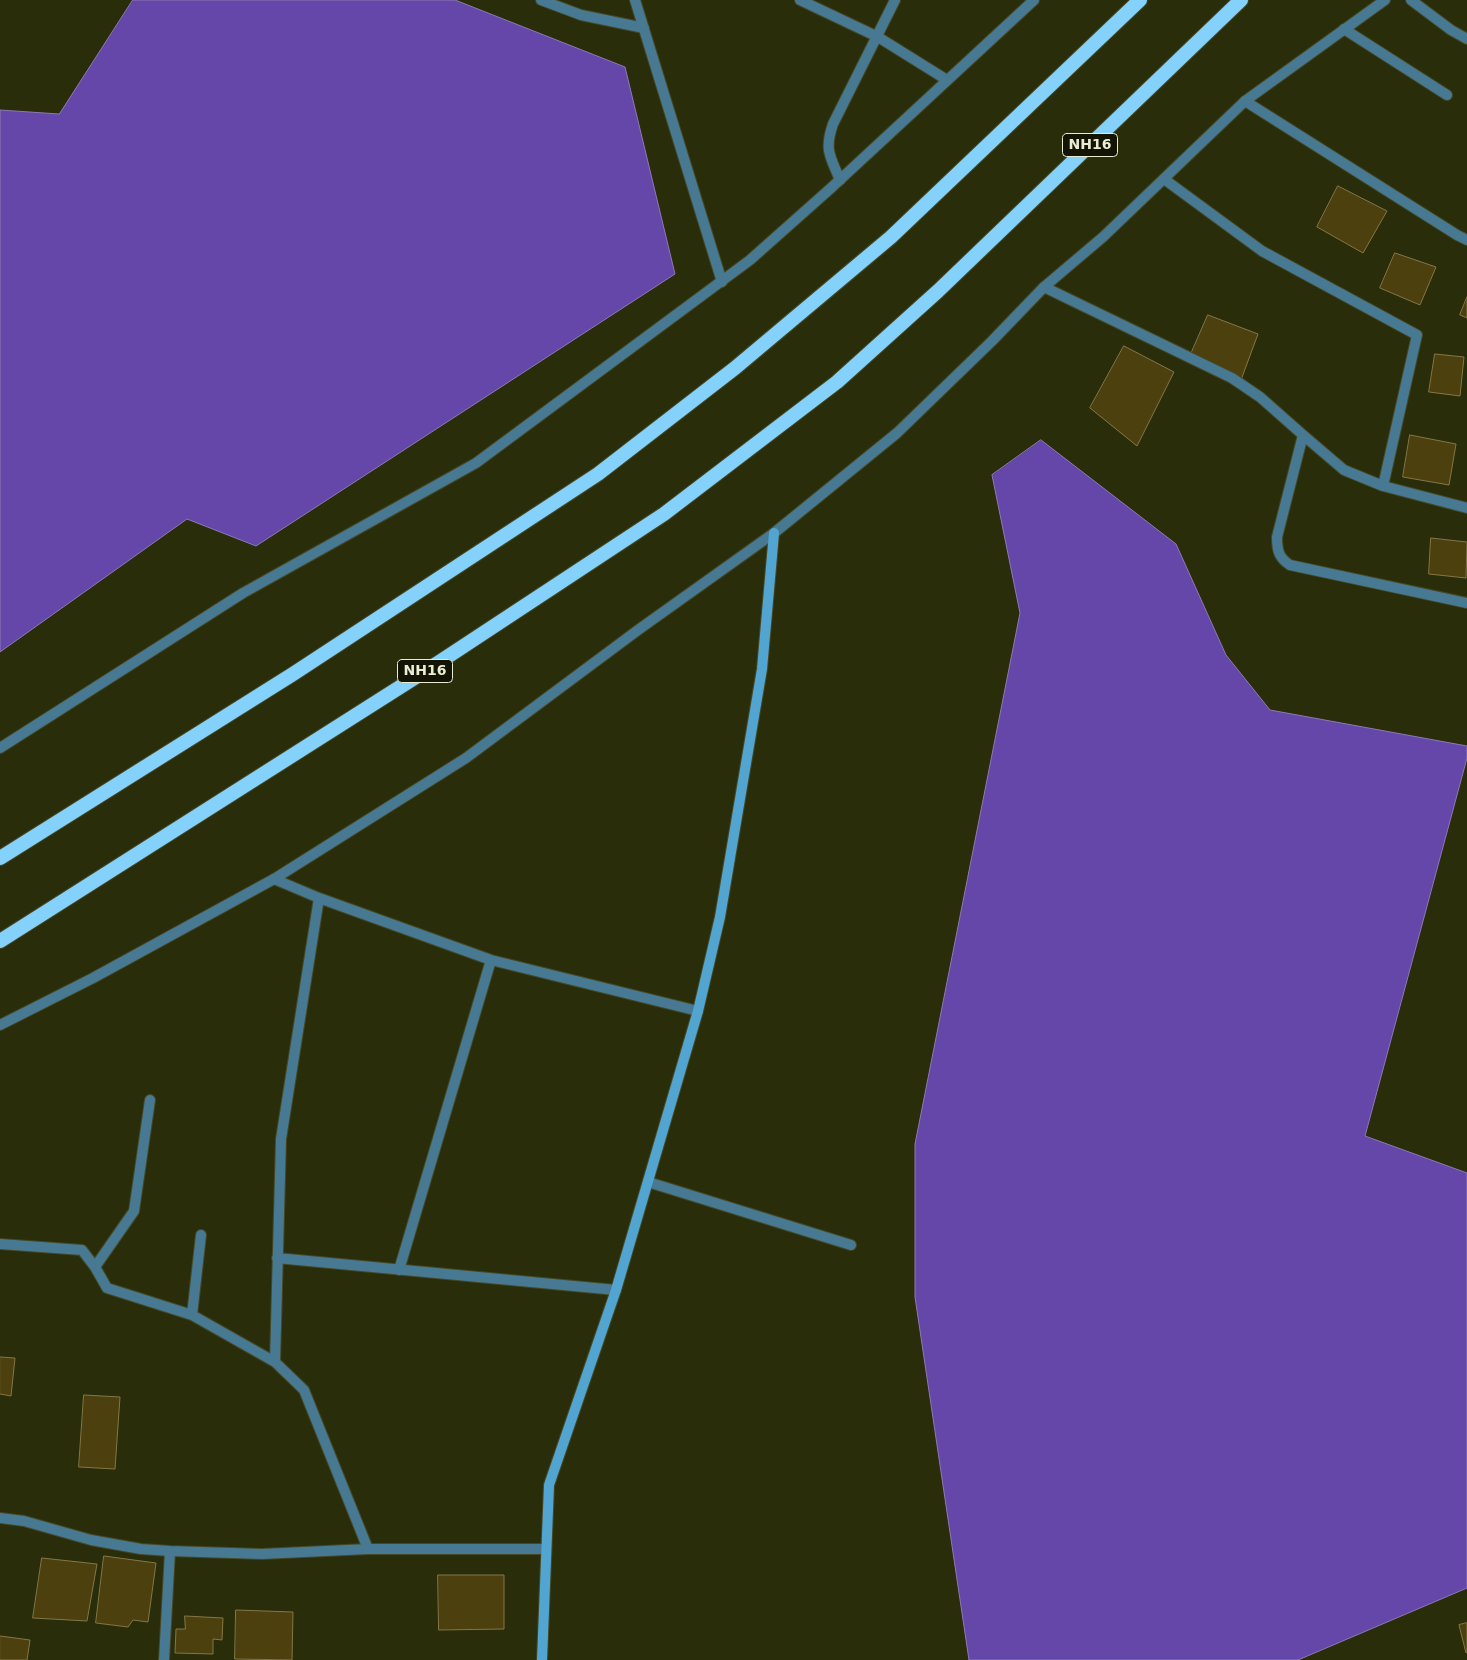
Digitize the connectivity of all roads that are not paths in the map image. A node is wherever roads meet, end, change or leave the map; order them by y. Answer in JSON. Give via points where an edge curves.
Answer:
{"nodes":[{"id":1,"x":541,"y":0,"type":"edge"},
{"id":2,"x":635,"y":0,"type":"edge"},
{"id":3,"x":800,"y":0,"type":"edge"},
{"id":4,"x":895,"y":0,"type":"edge"},
{"id":5,"x":1034,"y":0,"type":"edge"},
{"id":6,"x":1140,"y":0,"type":"edge"},
{"id":7,"x":1241,"y":0,"type":"edge"},
{"id":8,"x":1385,"y":0,"type":"edge"},
{"id":9,"x":1411,"y":0,"type":"edge"},
{"id":10,"x":644,"y":28,"type":"junction"},
{"id":11,"x":1344,"y":30,"type":"junction"},
{"id":12,"x":878,"y":37,"type":"junction"},
{"id":13,"x":1467,"y":39,"type":"edge"},
{"id":14,"x":948,"y":80,"type":"junction"},
{"id":15,"x":1447,"y":95,"type":"dead end"},
{"id":16,"x":1245,"y":101,"type":"junction"},
{"id":17,"x":1164,"y":178,"type":"junction"},
{"id":18,"x":840,"y":180,"type":"junction"},
{"id":19,"x":1467,"y":240,"type":"edge"},
{"id":20,"x":722,"y":282,"type":"junction"},
{"id":21,"x":1044,"y":287,"type":"junction"},
{"id":22,"x":1303,"y":436,"type":"junction"},
{"id":23,"x":1382,"y":486,"type":"junction"},
{"id":24,"x":1467,"y":508,"type":"edge"},
{"id":25,"x":774,"y":533,"type":"junction"},
{"id":26,"x":1467,"y":603,"type":"edge"},
{"id":27,"x":0,"y":748,"type":"edge"},
{"id":28,"x":0,"y":858,"type":"edge"},
{"id":29,"x":274,"y":879,"type":"junction"},
{"id":30,"x":319,"y":898,"type":"junction"},
{"id":31,"x":0,"y":941,"type":"edge"},
{"id":32,"x":491,"y":960,"type":"junction"},
{"id":33,"x":698,"y":1011,"type":"junction"},
{"id":34,"x":0,"y":1025,"type":"edge"},
{"id":35,"x":150,"y":1100,"type":"dead end"},
{"id":36,"x":648,"y":1182,"type":"junction"},
{"id":37,"x":201,"y":1236,"type":"dead end"},
{"id":38,"x":0,"y":1244,"type":"edge"},
{"id":39,"x":850,"y":1244,"type":"dead end"},
{"id":40,"x":277,"y":1258,"type":"junction"},
{"id":41,"x":95,"y":1267,"type":"junction"},
{"id":42,"x":399,"y":1270,"type":"junction"},
{"id":43,"x":616,"y":1290,"type":"junction"},
{"id":44,"x":192,"y":1315,"type":"junction"},
{"id":45,"x":275,"y":1362,"type":"junction"},
{"id":46,"x":0,"y":1518,"type":"edge"},
{"id":47,"x":368,"y":1549,"type":"junction"},
{"id":48,"x":546,"y":1549,"type":"junction"},
{"id":49,"x":170,"y":1551,"type":"junction"},
{"id":50,"x":164,"y":1660,"type":"edge"},
{"id":51,"x":542,"y":1660,"type":"edge"}],
"edges":[{"from":1,"to":10,"type":"street","via":[[581,15]]},
{"from":2,"to":10,"type":"street"},
{"from":3,"to":12,"type":"street"},
{"from":4,"to":12,"type":"street"},
{"from":5,"to":14,"type":"street"},
{"from":6,"to":28,"type":"highway","via":[[891,237],[735,368],[598,474],[293,674]]},
{"from":7,"to":31,"type":"highway","number":"NH16","via":[[938,291],[837,382],[664,514],[441,661]]},
{"from":8,"to":11,"type":"street"},
{"from":9,"to":13,"type":"street"},
{"from":10,"to":20,"type":"street"},
{"from":11,"to":15,"type":"street"},
{"from":11,"to":16,"type":"street"},
{"from":12,"to":14,"type":"street"},
{"from":12,"to":18,"type":"street","via":[[828,138],[827,151]]},
{"from":14,"to":18,"type":"street"},
{"from":16,"to":17,"type":"street"},
{"from":16,"to":19,"type":"street"},
{"from":17,"to":21,"type":"street","via":[[1104,237]]},
{"from":17,"to":23,"type":"street","via":[[1262,251],[1417,335]]},
{"from":18,"to":20,"type":"street"},
{"from":20,"to":27,"type":"street","via":[[476,463],[243,593]]},
{"from":21,"to":22,"type":"street","via":[[1232,378],[1260,397]]},
{"from":21,"to":25,"type":"street","via":[[897,434]]},
{"from":22,"to":23,"type":"street","via":[[1344,470]]},
{"from":22,"to":26,"type":"street","via":[[1277,537],[1277,550],[1282,560],[1290,566]]},
{"from":23,"to":24,"type":"street"},
{"from":25,"to":29,"type":"street","via":[[466,758]]},
{"from":25,"to":33,"type":"main road","via":[[762,669],[720,917]]},
{"from":29,"to":30,"type":"street"},
{"from":29,"to":34,"type":"street"},
{"from":30,"to":32,"type":"street"},
{"from":30,"to":40,"type":"street","via":[[281,1139]]},
{"from":32,"to":33,"type":"street"},
{"from":32,"to":42,"type":"street"},
{"from":33,"to":36,"type":"main road"},
{"from":35,"to":41,"type":"street","via":[[134,1211]]},
{"from":36,"to":39,"type":"street"},
{"from":36,"to":43,"type":"main road"},
{"from":37,"to":44,"type":"street"},
{"from":38,"to":41,"type":"street","via":[[82,1250]]},
{"from":40,"to":42,"type":"street"},
{"from":40,"to":45,"type":"street"},
{"from":41,"to":44,"type":"street","via":[[107,1288]]},
{"from":42,"to":43,"type":"street"},
{"from":43,"to":48,"type":"main road","via":[[549,1486]]},
{"from":44,"to":45,"type":"street"},
{"from":45,"to":47,"type":"street","via":[[304,1390]]},
{"from":46,"to":49,"type":"street","via":[[24,1521],[91,1540]]},
{"from":47,"to":48,"type":"street"},
{"from":47,"to":49,"type":"street","via":[[262,1554]]},
{"from":48,"to":51,"type":"main road"},
{"from":49,"to":50,"type":"street"}]}
